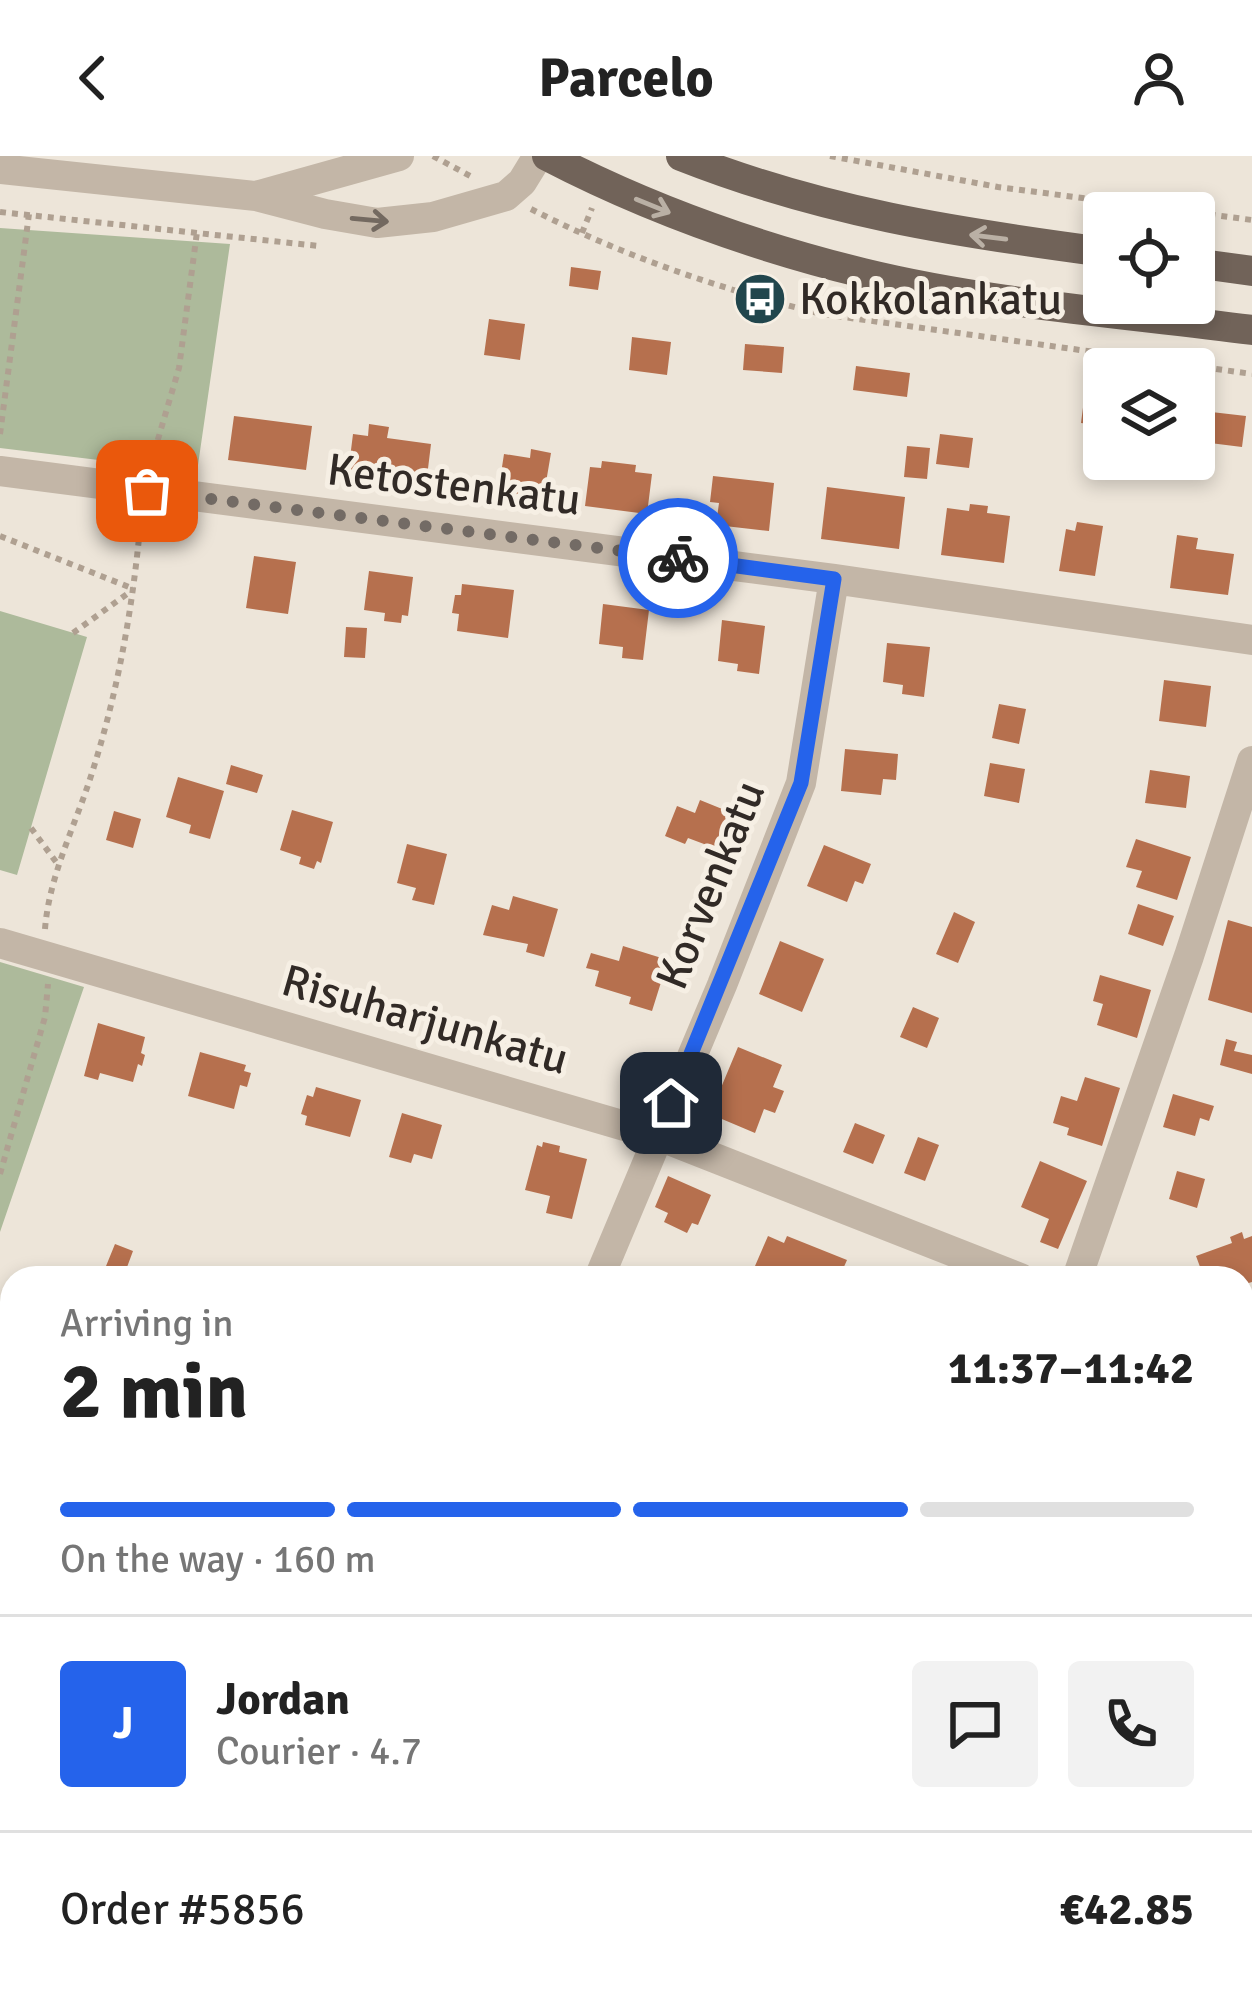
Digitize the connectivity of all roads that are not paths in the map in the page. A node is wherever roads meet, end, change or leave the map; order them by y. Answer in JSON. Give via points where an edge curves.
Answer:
{"nodes":[{"id":1,"x":399,"y":156,"type":"edge"},
{"id":2,"x":543,"y":156,"type":"edge"},
{"id":3,"x":680,"y":156,"type":"edge"},
{"id":4,"x":0,"y":169,"type":"edge"},
{"id":5,"x":256,"y":196,"type":"junction"},
{"id":6,"x":1083,"y":249,"type":"edge"},
{"id":7,"x":1215,"y":266,"type":"edge"},
{"id":8,"x":1252,"y":271,"type":"edge"},
{"id":9,"x":1252,"y":330,"type":"edge"},
{"id":10,"x":0,"y":471,"type":"edge"},
{"id":11,"x":834,"y":579,"type":"junction"},
{"id":12,"x":1252,"y":640,"type":"edge"},
{"id":13,"x":1252,"y":760,"type":"edge"},
{"id":14,"x":0,"y":943,"type":"edge"},
{"id":15,"x":659,"y":1136,"type":"junction"},
{"id":16,"x":603,"y":1266,"type":"edge"},
{"id":17,"x":989,"y":1266,"type":"edge"},
{"id":18,"x":1081,"y":1266,"type":"edge"}],
"edges":[{"from":1,"to":5,"type":"street"},
{"from":5,"to":2,"type":"street","one_way":true,"via":[[377,223],[420,219],[506,196]]},
{"from":2,"to":9,"type":"main road","one_way":true,"via":[[679,217],[864,273]]},
{"from":6,"to":3,"type":"main road","one_way":true,"via":[[833,208]]},
{"from":4,"to":5,"type":"street"},
{"from":7,"to":8,"type":"main road"},
{"from":10,"to":11,"type":"street","name":"Ketostenkatu"},
{"from":11,"to":12,"type":"street","name":"Ketostenkatu"},
{"from":11,"to":15,"type":"street","name":"Korvenkatu","via":[[801,783]]},
{"from":13,"to":18,"type":"street"},
{"from":14,"to":15,"type":"street","name":"Risuharjunkatu"},
{"from":15,"to":16,"type":"street","name":"Korvenkatu"},
{"from":15,"to":17,"type":"street","name":"Risuharjunkatu"}]}
